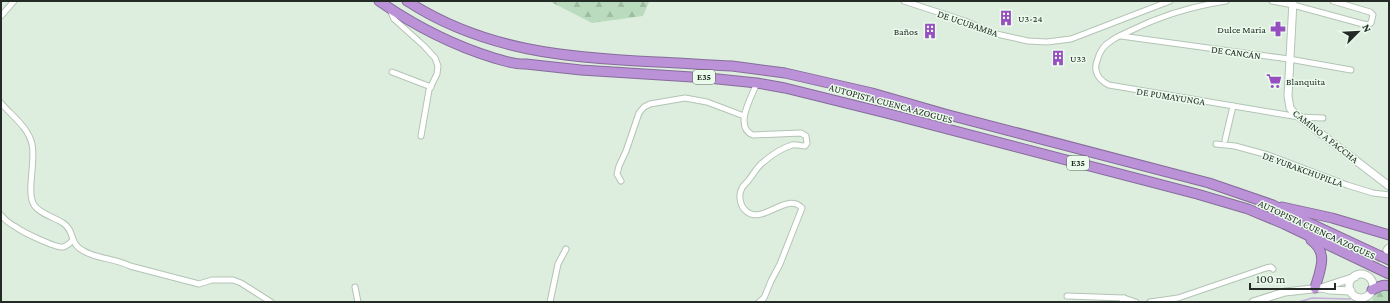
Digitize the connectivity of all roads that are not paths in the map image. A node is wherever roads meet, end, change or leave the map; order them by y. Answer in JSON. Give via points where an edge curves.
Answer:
{"nodes":[{"id":1,"x":14,"y":1,"type":"edge"},
{"id":2,"x":379,"y":1,"type":"edge"},
{"id":3,"x":407,"y":1,"type":"edge"},
{"id":4,"x":904,"y":1,"type":"edge"},
{"id":5,"x":1170,"y":1,"type":"edge"},
{"id":6,"x":1226,"y":1,"type":"edge"},
{"id":7,"x":1272,"y":1,"type":"edge"},
{"id":8,"x":1333,"y":1,"type":"edge"},
{"id":9,"x":1156,"y":3,"type":"edge"},
{"id":10,"x":1293,"y":3,"type":"edge"},
{"id":11,"x":388,"y":7,"type":"junction"},
{"id":12,"x":1,"y":16,"type":"edge"},
{"id":13,"x":1120,"y":36,"type":"junction"},
{"id":14,"x":1289,"y":59,"type":"junction"},
{"id":15,"x":1351,"y":70,"type":"dead end"},
{"id":16,"x":392,"y":72,"type":"dead end"},
{"id":17,"x":758,"y":83,"type":"junction"},
{"id":18,"x":431,"y":87,"type":"junction"},
{"id":19,"x":1,"y":103,"type":"edge"},
{"id":20,"x":1233,"y":106,"type":"junction"},
{"id":21,"x":744,"y":116,"type":"junction"},
{"id":22,"x":1299,"y":117,"type":"junction"},
{"id":23,"x":1324,"y":118,"type":"dead end"},
{"id":24,"x":420,"y":136,"type":"dead end"},
{"id":25,"x":1225,"y":140,"type":"dead end"},
{"id":26,"x":1216,"y":144,"type":"dead end"},
{"id":27,"x":621,"y":181,"type":"dead end"},
{"id":28,"x":1389,"y":186,"type":"edge"},
{"id":29,"x":1389,"y":195,"type":"edge"},
{"id":30,"x":1274,"y":205,"type":"junction"},
{"id":31,"x":1,"y":215,"type":"edge"},
{"id":32,"x":1293,"y":228,"type":"junction"},
{"id":33,"x":1389,"y":235,"type":"edge"},
{"id":34,"x":73,"y":240,"type":"junction"},
{"id":35,"x":566,"y":249,"type":"dead end"},
{"id":36,"x":1389,"y":260,"type":"edge"},
{"id":37,"x":1273,"y":269,"type":"dead end"},
{"id":38,"x":1389,"y":274,"type":"edge"},
{"id":39,"x":1355,"y":277,"type":"junction"},
{"id":40,"x":355,"y":286,"type":"dead end"},
{"id":41,"x":1389,"y":286,"type":"edge"},
{"id":42,"x":1318,"y":288,"type":"junction"},
{"id":43,"x":1372,"y":290,"type":"junction"},
{"id":44,"x":1350,"y":291,"type":"junction"},
{"id":45,"x":1067,"y":296,"type":"dead end"},
{"id":46,"x":1123,"y":300,"type":"edge"},
{"id":47,"x":1362,"y":300,"type":"edge"},
{"id":48,"x":271,"y":302,"type":"edge"},
{"id":49,"x":358,"y":302,"type":"edge"},
{"id":50,"x":550,"y":302,"type":"edge"},
{"id":51,"x":760,"y":302,"type":"edge"},
{"id":52,"x":1136,"y":302,"type":"edge"},
{"id":53,"x":1150,"y":302,"type":"edge"},
{"id":54,"x":1253,"y":302,"type":"edge"}],
"edges":[{"from":1,"to":12,"type":"street"},
{"from":2,"to":11,"type":"highway","name":"AUTOPISTA CUENCA AZOGUES","number":"E35"},
{"from":3,"to":30,"type":"highway","name":"AUTOPISTA CUENCA AZOGUES","number":"E35","via":[[485,39],[512,46],[585,58],[732,66],[811,78],[1173,173]]},
{"from":4,"to":9,"type":"street","name":"DE UCUBAMBA","via":[[965,21],[992,33],[1028,41],[1048,42],[1071,39]]},
{"from":5,"to":9,"type":"street","name":"DE UCUBAMBA"},
{"from":6,"to":13,"type":"street","via":[[1179,11]]},
{"from":7,"to":10,"type":"street"},
{"from":8,"to":10,"type":"street","via":[[1370,12],[1373,15],[1371,23],[1363,24]]},
{"from":10,"to":14,"type":"main road","name":"CAMINO A PACCHA"},
{"from":11,"to":17,"type":"highway","name":"AUTOPISTA CUENCA AZOGUES","number":"E35","via":[[458,45],[518,65],[538,64],[581,70]]},
{"from":11,"to":18,"type":"street","via":[[394,19],[434,58],[438,66]]},
{"from":13,"to":14,"type":"street","name":"DE CANCÁN"},
{"from":13,"to":20,"type":"street","name":"DE PUMAYUNGA","via":[[1110,41],[1098,56],[1095,65],[1101,81],[1109,85]]},
{"from":14,"to":15,"type":"street","name":"DE CANCÁN"},
{"from":14,"to":22,"type":"main road","name":"CAMINO A PACCHA","via":[[1290,108]]},
{"from":16,"to":18,"type":"street"},
{"from":17,"to":21,"type":"street"},
{"from":17,"to":32,"type":"highway","name":"AUTOPISTA CUENCA AZOGUES","number":"E35","via":[[832,99],[1213,198]]},
{"from":18,"to":24,"type":"street"},
{"from":19,"to":34,"type":"street","via":[[24,127],[33,145],[31,196],[34,205],[66,225]]},
{"from":20,"to":22,"type":"street","name":"DE PUMAYUNGA"},
{"from":20,"to":25,"type":"street"},
{"from":21,"to":27,"type":"street","via":[[707,102],[686,98],[644,107],[639,113],[619,166],[617,174]]},
{"from":21,"to":51,"type":"street","via":[[744,124],[750,134],[801,133],[806,136],[807,143],[805,146],[793,145],[770,157],[760,165],[742,188],[740,202],[744,210],[751,215],[759,215],[792,203],[802,208],[780,264]]},
{"from":22,"to":23,"type":"street","name":"DE PUMAYUNGA"},
{"from":22,"to":28,"type":"main road","name":"CAMINO A PACCHA"},
{"from":26,"to":29,"type":"street","name":"DE YURAKCHUPILLA","via":[[1268,155],[1347,185]]},
{"from":30,"to":33,"type":"highway","via":[[1332,218]]},
{"from":30,"to":36,"type":"highway","name":"AUTOPISTA CUENCA AZOGUES","number":"E35"},
{"from":31,"to":34,"type":"street","via":[[17,228],[53,245],[63,247]]},
{"from":32,"to":38,"type":"highway","name":"AUTOPISTA CUENCA AZOGUES","number":"E35"},
{"from":32,"to":42,"type":"highway","via":[[1315,243],[1322,256]]},
{"from":34,"to":48,"type":"street","via":[[78,248],[97,256],[199,284],[212,280],[233,280]]},
{"from":35,"to":50,"type":"street","via":[[558,264]]},
{"from":37,"to":53,"type":"street","via":[[1266,268],[1178,298]]},
{"from":39,"to":42,"type":"main road"},
{"from":39,"to":43,"type":"main road","via":[[1367,272]]},
{"from":39,"to":44,"type":"main road","via":[[1350,283]]},
{"from":40,"to":49,"type":"street"},
{"from":41,"to":43,"type":"highway","via":[[1380,285]]},
{"from":42,"to":44,"type":"main road"},
{"from":42,"to":54,"type":"main road","via":[[1285,292]]},
{"from":43,"to":47,"type":"main road"},
{"from":44,"to":47,"type":"main road"},
{"from":45,"to":46,"type":"street"},
{"from":46,"to":52,"type":"street"}]}
